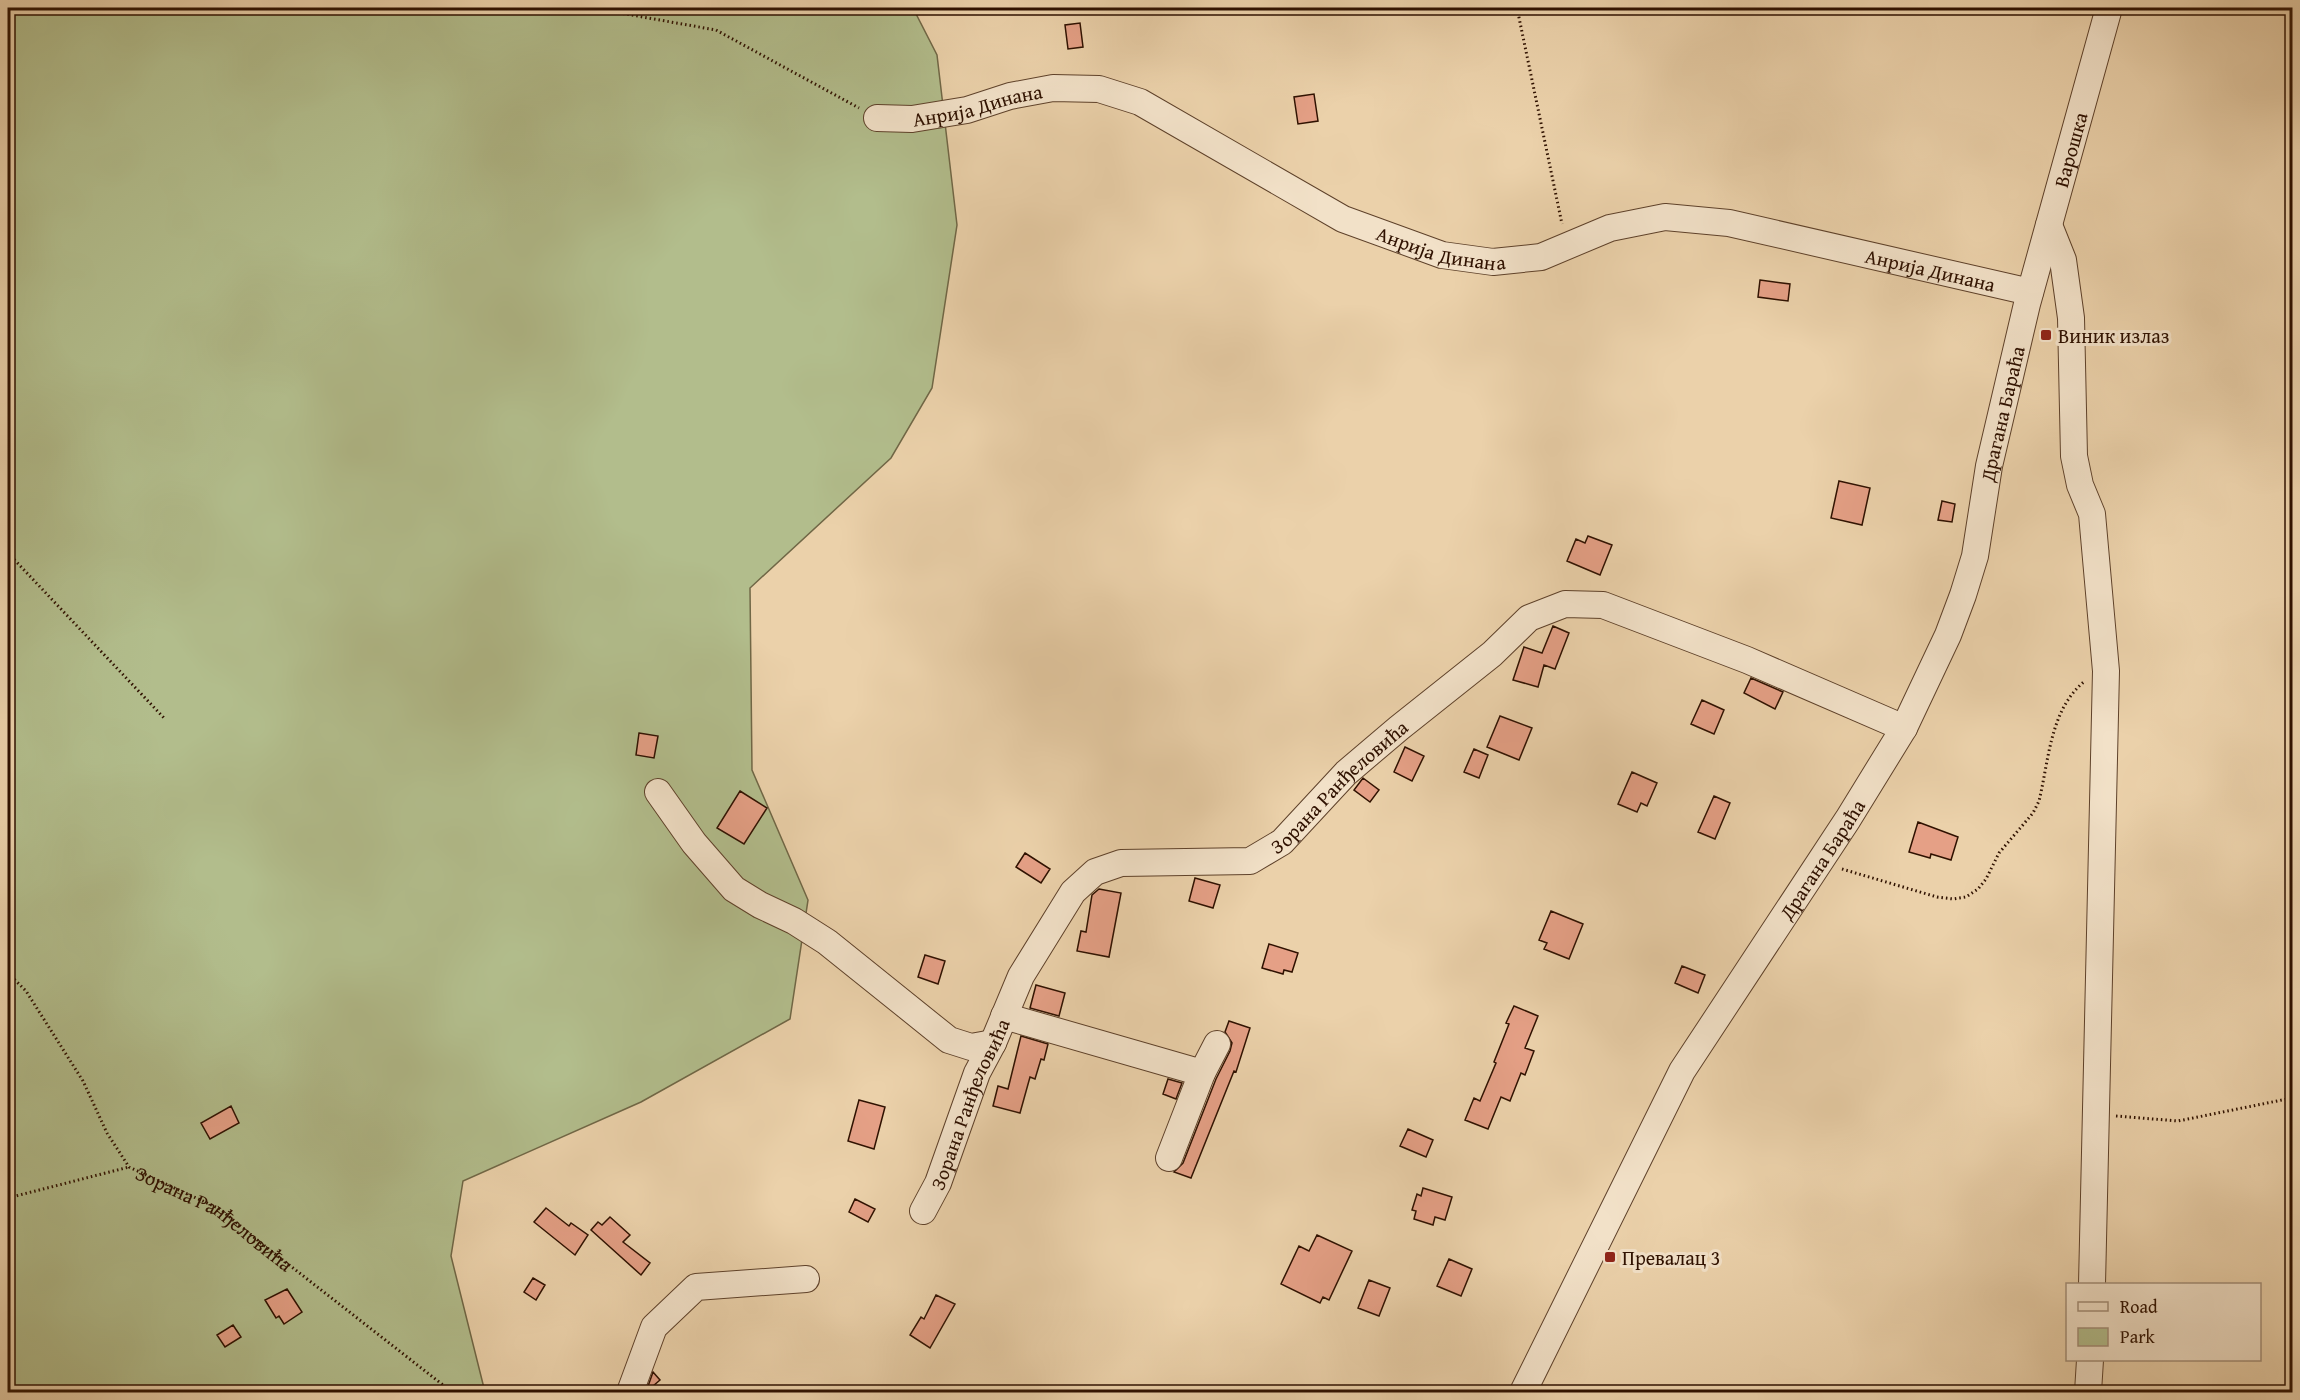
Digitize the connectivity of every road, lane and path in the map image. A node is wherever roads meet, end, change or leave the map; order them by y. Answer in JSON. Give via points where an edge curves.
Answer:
{"nodes":[{"id":1,"x":592,"y":8,"type":"edge"},
{"id":2,"x":1517,"y":8,"type":"edge"},
{"id":3,"x":2109,"y":8,"type":"edge"},
{"id":4,"x":877,"y":118,"type":"joint"},
{"id":5,"x":2049,"y":225,"type":"junction"},
{"id":6,"x":1572,"y":244,"type":"junction"},
{"id":7,"x":2030,"y":292,"type":"junction"},
{"id":8,"x":8,"y":553,"type":"edge"},
{"id":9,"x":2106,"y":671,"type":"junction"},
{"id":10,"x":165,"y":719,"type":"dead end"},
{"id":11,"x":1904,"y":728,"type":"junction"},
{"id":12,"x":658,"y":792,"type":"dead end"},
{"id":13,"x":1820,"y":863,"type":"junction"},
{"id":14,"x":8,"y":973,"type":"edge"},
{"id":15,"x":1004,"y":1016,"type":"junction"},
{"id":16,"x":993,"y":1042,"type":"junction"},
{"id":17,"x":1217,"y":1044,"type":"dead end"},
{"id":18,"x":1202,"y":1073,"type":"junction"},
{"id":19,"x":2292,"y":1098,"type":"edge"},
{"id":20,"x":2096,"y":1114,"type":"junction"},
{"id":21,"x":1169,"y":1158,"type":"dead end"},
{"id":22,"x":129,"y":1167,"type":"junction"},
{"id":23,"x":8,"y":1198,"type":"edge"},
{"id":24,"x":922,"y":1211,"type":"dead end"},
{"id":25,"x":806,"y":1279,"type":"dead end"},
{"id":26,"x":2092,"y":1283,"type":"edge"},
{"id":27,"x":2090,"y":1361,"type":"edge"},
{"id":28,"x":452,"y":1392,"type":"edge"},
{"id":29,"x":630,"y":1392,"type":"edge"},
{"id":30,"x":1523,"y":1392,"type":"edge"},
{"id":31,"x":2088,"y":1392,"type":"edge"}],
"edges":[{"from":1,"to":4,"type":"path","via":[[716,30]]},
{"from":2,"to":6,"type":"path","via":[[1560,218]]},
{"from":3,"to":5,"type":"street","name":"Варошка"},
{"from":4,"to":6,"type":"street","name":"Анрија Динана","via":[[912,119],[967,110],[1053,88],[1099,89],[1140,102],[1343,219],[1442,255],[1493,262],[1541,257]]},
{"from":5,"to":7,"type":"street","name":"Варошка"},
{"from":5,"to":9,"type":"street","via":[[2063,260],[2071,318],[2074,456],[2092,514]]},
{"from":6,"to":7,"type":"street","name":"Анрија Динана","via":[[1610,228],[1665,218],[1729,223]]},
{"from":7,"to":11,"type":"street","name":"Драгана Бараћа","via":[[1989,466],[1975,556],[1948,635]]},
{"from":8,"to":10,"type":"path"},
{"from":9,"to":13,"type":"path","via":[[2072,691],[2060,711],[2039,801],[1999,853],[1978,889],[1966,897],[1937,897]]},
{"from":9,"to":20,"type":"street"},
{"from":11,"to":13,"type":"street","name":"Драгана Бараћа"},
{"from":11,"to":15,"type":"street","name":"Зорана Ранђеловића","via":[[1747,660],[1603,605],[1565,604],[1529,618],[1492,654],[1346,773],[1282,842],[1250,861],[1121,863],[1095,872],[1073,892],[1021,976]]},
{"from":12,"to":16,"type":"street","via":[[694,843],[734,889],[827,942],[949,1040],[971,1047]]},
{"from":13,"to":30,"type":"street","name":"Драгана Бараћа","via":[[1682,1071]]},
{"from":14,"to":22,"type":"path","name":"Зорана Ранђеловића","via":[[26,991],[83,1081],[107,1133]]},
{"from":15,"to":16,"type":"street","name":"Зорана Ранђеловића"},
{"from":15,"to":18,"type":"street"},
{"from":16,"to":24,"type":"street","name":"Зорана Ранђеловића","via":[[977,1073],[938,1183]]},
{"from":17,"to":18,"type":"street"},
{"from":18,"to":21,"type":"street"},
{"from":19,"to":20,"type":"path","via":[[2178,1121]]},
{"from":20,"to":26,"type":"street"},
{"from":22,"to":23,"type":"path"},
{"from":22,"to":28,"type":"path","name":"Зорана Ранђеловића","via":[[220,1209]]},
{"from":25,"to":29,"type":"street","via":[[696,1287],[654,1327]]},
{"from":27,"to":31,"type":"street"}]}
